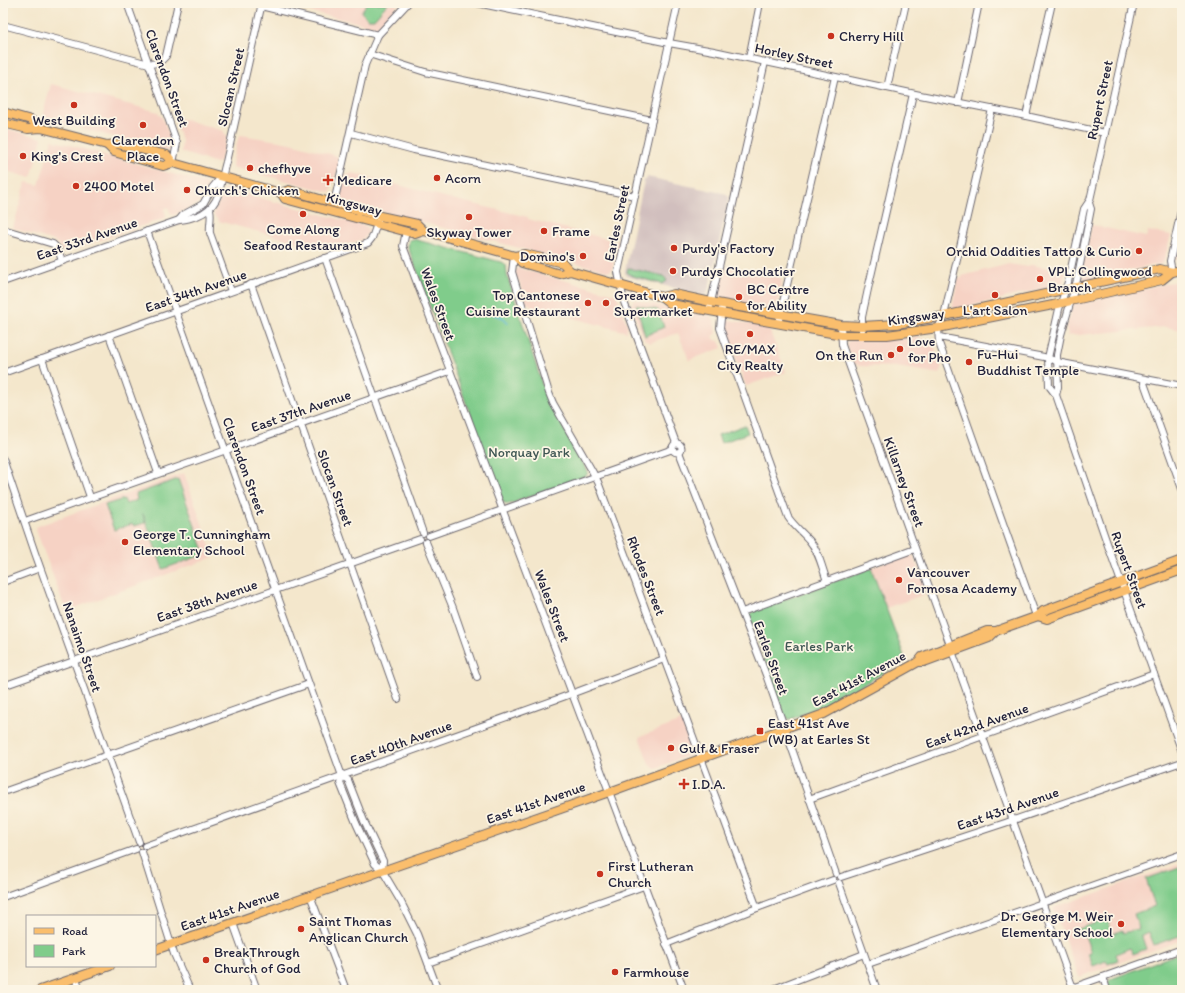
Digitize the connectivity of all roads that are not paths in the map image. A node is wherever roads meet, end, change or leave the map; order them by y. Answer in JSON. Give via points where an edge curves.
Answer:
{"nodes":[{"id":1,"x":127,"y":3,"type":"edge"},
{"id":2,"x":178,"y":3,"type":"edge"},
{"id":3,"x":408,"y":3,"type":"edge"},
{"id":4,"x":477,"y":3,"type":"edge"},
{"id":5,"x":678,"y":3,"type":"edge"},
{"id":6,"x":760,"y":3,"type":"edge"},
{"id":7,"x":906,"y":3,"type":"edge"},
{"id":8,"x":979,"y":3,"type":"edge"},
{"id":9,"x":1052,"y":3,"type":"edge"},
{"id":10,"x":1134,"y":3,"type":"edge"},
{"id":11,"x":262,"y":4,"type":"edge"},
{"id":12,"x":3,"y":25,"type":"edge"},
{"id":13,"x":378,"y":34,"type":"junction"},
{"id":14,"x":669,"y":43,"type":"junction"},
{"id":15,"x":369,"y":54,"type":"junction"},
{"id":16,"x":748,"y":58,"type":"junction"},
{"id":17,"x":765,"y":62,"type":"junction"},
{"id":18,"x":149,"y":64,"type":"junction"},
{"id":19,"x":835,"y":77,"type":"junction"},
{"id":20,"x":887,"y":88,"type":"junction"},
{"id":21,"x":913,"y":94,"type":"junction"},
{"id":22,"x":958,"y":103,"type":"junction"},
{"id":23,"x":992,"y":109,"type":"junction"},
{"id":24,"x":3,"y":112,"type":"edge"},
{"id":25,"x":1026,"y":116,"type":"junction"},
{"id":26,"x":652,"y":120,"type":"junction"},
{"id":27,"x":3,"y":123,"type":"edge"},
{"id":28,"x":41,"y":128,"type":"junction"},
{"id":29,"x":351,"y":133,"type":"junction"},
{"id":30,"x":1105,"y":133,"type":"junction"},
{"id":31,"x":173,"y":163,"type":"junction"},
{"id":32,"x":222,"y":176,"type":"junction"},
{"id":33,"x":281,"y":193,"type":"junction"},
{"id":34,"x":635,"y":196,"type":"junction"},
{"id":35,"x":1089,"y":202,"type":"junction"},
{"id":36,"x":334,"y":203,"type":"junction"},
{"id":37,"x":204,"y":204,"type":"joint"},
{"id":38,"x":1182,"y":206,"type":"edge"},
{"id":39,"x":210,"y":209,"type":"junction"},
{"id":40,"x":179,"y":220,"type":"junction"},
{"id":41,"x":378,"y":220,"type":"junction"},
{"id":42,"x":3,"y":229,"type":"edge"},
{"id":43,"x":147,"y":231,"type":"junction"},
{"id":44,"x":406,"y":231,"type":"junction"},
{"id":45,"x":424,"y":231,"type":"junction"},
{"id":46,"x":514,"y":256,"type":"junction"},
{"id":47,"x":325,"y":258,"type":"junction"},
{"id":48,"x":62,"y":261,"type":"junction"},
{"id":49,"x":1182,"y":270,"type":"edge"},
{"id":50,"x":1172,"y":272,"type":"junction"},
{"id":51,"x":3,"y":282,"type":"edge"},
{"id":52,"x":251,"y":284,"type":"junction"},
{"id":53,"x":621,"y":285,"type":"junction"},
{"id":54,"x":1075,"y":288,"type":"junction"},
{"id":55,"x":1066,"y":290,"type":"junction"},
{"id":56,"x":231,"y":291,"type":"junction"},
{"id":57,"x":662,"y":297,"type":"junction"},
{"id":58,"x":1071,"y":300,"type":"junction"},
{"id":59,"x":711,"y":302,"type":"junction"},
{"id":60,"x":1062,"y":302,"type":"junction"},
{"id":61,"x":722,"y":304,"type":"junction"},
{"id":62,"x":175,"y":311,"type":"junction"},
{"id":63,"x":709,"y":311,"type":"junction"},
{"id":64,"x":721,"y":313,"type":"junction"},
{"id":65,"x":780,"y":315,"type":"junction"},
{"id":66,"x":944,"y":316,"type":"junction"},
{"id":67,"x":778,"y":324,"type":"junction"},
{"id":68,"x":841,"y":325,"type":"junction"},
{"id":69,"x":862,"y":326,"type":"junction"},
{"id":70,"x":938,"y":328,"type":"junction"},
{"id":71,"x":109,"y":335,"type":"junction"},
{"id":72,"x":842,"y":335,"type":"junction"},
{"id":73,"x":862,"y":336,"type":"junction"},
{"id":74,"x":939,"y":337,"type":"junction"},
{"id":75,"x":1048,"y":358,"type":"junction"},
{"id":76,"x":42,"y":359,"type":"junction"},
{"id":77,"x":1057,"y":361,"type":"junction"},
{"id":78,"x":450,"y":371,"type":"junction"},
{"id":79,"x":3,"y":372,"type":"edge"},
{"id":80,"x":1145,"y":379,"type":"junction"},
{"id":81,"x":1182,"y":386,"type":"edge"},
{"id":82,"x":1056,"y":395,"type":"junction"},
{"id":83,"x":375,"y":398,"type":"junction"},
{"id":84,"x":300,"y":424,"type":"junction"},
{"id":85,"x":676,"y":448,"type":"junction"},
{"id":86,"x":225,"y":450,"type":"junction"},
{"id":87,"x":3,"y":459,"type":"edge"},
{"id":88,"x":4,"y":466,"type":"edge"},
{"id":89,"x":158,"y":473,"type":"junction"},
{"id":90,"x":595,"y":477,"type":"junction"},
{"id":91,"x":1182,"y":489,"type":"edge"},
{"id":92,"x":90,"y":498,"type":"junction"},
{"id":93,"x":503,"y":510,"type":"junction"},
{"id":94,"x":25,"y":521,"type":"junction"},
{"id":95,"x":426,"y":537,"type":"junction"},
{"id":96,"x":915,"y":549,"type":"junction"},
{"id":97,"x":1182,"y":560,"type":"edge"},
{"id":98,"x":350,"y":564,"type":"junction"},
{"id":99,"x":40,"y":568,"type":"junction"},
{"id":100,"x":1182,"y":570,"type":"edge"},
{"id":101,"x":827,"y":581,"type":"junction"},
{"id":102,"x":3,"y":582,"type":"edge"},
{"id":103,"x":1121,"y":582,"type":"junction"},
{"id":104,"x":275,"y":590,"type":"junction"},
{"id":105,"x":1124,"y":591,"type":"junction"},
{"id":106,"x":742,"y":612,"type":"junction"},
{"id":107,"x":1037,"y":616,"type":"junction"},
{"id":108,"x":951,"y":648,"type":"junction"},
{"id":109,"x":664,"y":659,"type":"junction"},
{"id":110,"x":74,"y":662,"type":"junction"},
{"id":111,"x":1154,"y":674,"type":"junction"},
{"id":112,"x":477,"y":677,"type":"dead end"},
{"id":113,"x":309,"y":684,"type":"junction"},
{"id":114,"x":3,"y":686,"type":"edge"},
{"id":115,"x":572,"y":694,"type":"junction"},
{"id":116,"x":398,"y":699,"type":"dead end"},
{"id":117,"x":784,"y":728,"type":"junction"},
{"id":118,"x":982,"y":737,"type":"junction"},
{"id":119,"x":1182,"y":752,"type":"edge"},
{"id":120,"x":107,"y":755,"type":"junction"},
{"id":121,"x":701,"y":759,"type":"junction"},
{"id":122,"x":1182,"y":762,"type":"edge"},
{"id":123,"x":342,"y":776,"type":"junction"},
{"id":124,"x":3,"y":792,"type":"edge"},
{"id":125,"x":609,"y":792,"type":"junction"},
{"id":126,"x":809,"y":799,"type":"junction"},
{"id":127,"x":1013,"y":820,"type":"junction"},
{"id":128,"x":139,"y":842,"type":"junction"},
{"id":129,"x":136,"y":849,"type":"junction"},
{"id":130,"x":144,"y":849,"type":"junction"},
{"id":131,"x":1182,"y":854,"type":"edge"},
{"id":132,"x":382,"y":870,"type":"junction"},
{"id":133,"x":837,"y":879,"type":"junction"},
{"id":134,"x":644,"y":886,"type":"junction"},
{"id":135,"x":310,"y":895,"type":"junction"},
{"id":136,"x":3,"y":897,"type":"edge"},
{"id":137,"x":1043,"y":904,"type":"junction"},
{"id":138,"x":757,"y":908,"type":"junction"},
{"id":139,"x":233,"y":923,"type":"junction"},
{"id":140,"x":171,"y":944,"type":"junction"},
{"id":141,"x":666,"y":944,"type":"junction"},
{"id":142,"x":1182,"y":949,"type":"edge"},
{"id":143,"x":156,"y":950,"type":"edge"},
{"id":144,"x":864,"y":954,"type":"junction"},
{"id":145,"x":428,"y":963,"type":"junction"},
{"id":146,"x":868,"y":964,"type":"junction"},
{"id":147,"x":107,"y":967,"type":"edge"},
{"id":148,"x":1103,"y":977,"type":"junction"},
{"id":149,"x":76,"y":978,"type":"junction"},
{"id":150,"x":1073,"y":988,"type":"junction"},
{"id":151,"x":40,"y":990,"type":"edge"},
{"id":152,"x":80,"y":990,"type":"edge"},
{"id":153,"x":190,"y":990,"type":"edge"},
{"id":154,"x":257,"y":990,"type":"edge"},
{"id":155,"x":346,"y":990,"type":"edge"},
{"id":156,"x":438,"y":990,"type":"edge"},
{"id":157,"x":684,"y":990,"type":"edge"},
{"id":158,"x":771,"y":990,"type":"edge"},
{"id":159,"x":877,"y":990,"type":"edge"},
{"id":160,"x":1066,"y":990,"type":"edge"},
{"id":161,"x":1107,"y":990,"type":"edge"}],
"edges":[{"from":1,"to":18,"type":"street","name":"Clarendon Street"},
{"from":2,"to":18,"type":"street","via":[[166,56],[156,64]]},
{"from":3,"to":13,"type":"street"},
{"from":4,"to":14,"type":"street","name":"Horley Street"},
{"from":5,"to":14,"type":"street","name":"Earles Street"},
{"from":6,"to":16,"type":"street"},
{"from":7,"to":20,"type":"street"},
{"from":8,"to":22,"type":"street"},
{"from":9,"to":25,"type":"street"},
{"from":10,"to":30,"type":"street","name":"Rupert Street"},
{"from":11,"to":13,"type":"street"},
{"from":11,"to":32,"type":"street","name":"Slocan Street"},
{"from":12,"to":18,"type":"street"},
{"from":13,"to":15,"type":"street"},
{"from":14,"to":16,"type":"street","name":"Horley Street"},
{"from":14,"to":26,"type":"street","name":"Earles Street"},
{"from":15,"to":26,"type":"street","via":[[425,72]]},
{"from":15,"to":29,"type":"street"},
{"from":16,"to":17,"type":"street","name":"Horley Street"},
{"from":17,"to":19,"type":"street","name":"Horley Street"},
{"from":17,"to":59,"type":"street"},
{"from":18,"to":31,"type":"street","name":"Clarendon Street","via":[[177,143]]},
{"from":19,"to":20,"type":"street","name":"Horley Street"},
{"from":19,"to":65,"type":"street"},
{"from":20,"to":21,"type":"street","name":"Horley Street"},
{"from":21,"to":22,"type":"street","name":"Horley Street"},
{"from":21,"to":69,"type":"street","via":[[868,289]]},
{"from":22,"to":23,"type":"street","name":"Horley Street"},
{"from":23,"to":25,"type":"street","name":"Horley Street"},
{"from":23,"to":66,"type":"street"},
{"from":24,"to":28,"type":"main road","name":"Kingsway","via":[[31,120]]},
{"from":25,"to":30,"type":"street","name":"Horley Street"},
{"from":26,"to":34,"type":"street","name":"Earles Street"},
{"from":27,"to":28,"type":"main road","name":"Kingsway","via":[[28,129]]},
{"from":28,"to":31,"type":"main road","name":"Kingsway","via":[[107,145],[114,152],[163,166]]},
{"from":29,"to":34,"type":"street","via":[[414,150]]},
{"from":29,"to":36,"type":"street"},
{"from":30,"to":35,"type":"street","name":"Rupert Street"},
{"from":31,"to":32,"type":"main road","name":"Kingsway"},
{"from":32,"to":33,"type":"main road","name":"Kingsway"},
{"from":32,"to":37,"type":"street","name":"Slocan Street"},
{"from":32,"to":39,"type":"street","name":"Slocan Street","via":[[217,200]]},
{"from":33,"to":36,"type":"main road","name":"Kingsway","via":[[289,190]]},
{"from":33,"to":41,"type":"main road","name":"Kingsway","via":[[285,199]]},
{"from":34,"to":53,"type":"street","name":"Earles Street","via":[[618,272]]},
{"from":35,"to":54,"type":"street","name":"Rupert Street","via":[[1091,209]]},
{"from":35,"to":55,"type":"street","name":"Rupert Street","via":[[1084,209]]},
{"from":36,"to":41,"type":"main road","name":"Kingsway"},
{"from":37,"to":40,"type":"street","name":"East 33rd Avenue","via":[[183,215]]},
{"from":38,"to":50,"type":"street","via":[[1170,261]]},
{"from":39,"to":40,"type":"street","name":"East 33rd Avenue","via":[[186,220]]},
{"from":39,"to":56,"type":"street","name":"Slocan Street","via":[[210,232]]},
{"from":40,"to":43,"type":"street","name":"East 33rd Avenue"},
{"from":41,"to":44,"type":"main road","name":"Kingsway"},
{"from":41,"to":45,"type":"main road","name":"Kingsway","via":[[417,224]]},
{"from":41,"to":47,"type":"street","name":"East 34th Avenue","via":[[370,241]]},
{"from":42,"to":48,"type":"street","via":[[54,244]]},
{"from":43,"to":48,"type":"street","name":"East 33rd Avenue"},
{"from":43,"to":62,"type":"street","name":"Clarendon Street"},
{"from":44,"to":45,"type":"main road","name":"Kingsway","via":[[415,234]]},
{"from":44,"to":78,"type":"street","name":"Wales Street","via":[[403,246]]},
{"from":45,"to":46,"type":"main road","name":"Kingsway"},
{"from":46,"to":53,"type":"main road","name":"Kingsway","via":[[522,263],[560,274],[570,271]]},
{"from":46,"to":90,"type":"street","name":"Rhodes Street","via":[[512,272],[553,403]]},
{"from":47,"to":52,"type":"street","name":"East 34th Avenue"},
{"from":47,"to":83,"type":"street"},
{"from":48,"to":51,"type":"street","name":"East 33rd Avenue"},
{"from":49,"to":50,"type":"main road","name":"Kingsway"},
{"from":50,"to":54,"type":"main road","name":"Kingsway","via":[[1160,269]]},
{"from":50,"to":58,"type":"main road","name":"Kingsway","via":[[1162,280]]},
{"from":52,"to":56,"type":"street","name":"East 34th Avenue"},
{"from":52,"to":84,"type":"street","name":"Slocan Street"},
{"from":53,"to":57,"type":"main road","name":"Kingsway"},
{"from":53,"to":85,"type":"street","name":"Earles Street","via":[[624,302]]},
{"from":54,"to":55,"type":"main road","name":"Kingsway"},
{"from":54,"to":58,"type":"street","name":"Rupert Street"},
{"from":55,"to":60,"type":"street","name":"Rupert Street"},
{"from":55,"to":66,"type":"main road","name":"Kingsway"},
{"from":56,"to":62,"type":"street","name":"East 34th Avenue"},
{"from":57,"to":59,"type":"main road","name":"Kingsway","via":[[674,294]]},
{"from":57,"to":63,"type":"main road","name":"Kingsway","via":[[671,304]]},
{"from":58,"to":60,"type":"main road","name":"Kingsway"},
{"from":58,"to":77,"type":"street","name":"Rupert Street"},
{"from":59,"to":61,"type":"main road","name":"Kingsway"},
{"from":59,"to":63,"type":"street"},
{"from":60,"to":70,"type":"main road","name":"Kingsway"},
{"from":60,"to":75,"type":"street","name":"Rupert Street"},
{"from":61,"to":64,"type":"street"},
{"from":61,"to":65,"type":"main road","name":"Kingsway"},
{"from":62,"to":71,"type":"street","name":"East 34th Avenue"},
{"from":62,"to":86,"type":"street","name":"Clarendon Street"},
{"from":63,"to":64,"type":"main road","name":"Kingsway"},
{"from":64,"to":67,"type":"main road","name":"Kingsway"},
{"from":64,"to":101,"type":"street","via":[[722,336],[788,517],[815,549]]},
{"from":65,"to":67,"type":"street"},
{"from":65,"to":68,"type":"main road","name":"Kingsway"},
{"from":66,"to":69,"type":"main road","name":"Kingsway","via":[[897,324]]},
{"from":66,"to":70,"type":"street"},
{"from":67,"to":72,"type":"main road","name":"Kingsway"},
{"from":68,"to":69,"type":"main road","name":"Kingsway"},
{"from":68,"to":72,"type":"street","name":"Killarney Street"},
{"from":69,"to":73,"type":"street"},
{"from":70,"to":73,"type":"main road","name":"Kingsway"},
{"from":70,"to":74,"type":"street"},
{"from":71,"to":76,"type":"street","name":"East 34th Avenue"},
{"from":71,"to":89,"type":"street"},
{"from":72,"to":73,"type":"main road","name":"Kingsway"},
{"from":72,"to":96,"type":"street","name":"Killarney Street","via":[[845,354]]},
{"from":74,"to":75,"type":"street"},
{"from":74,"to":107,"type":"street","via":[[939,346]]},
{"from":75,"to":77,"type":"street"},
{"from":75,"to":82,"type":"street","name":"Rupert Street","via":[[1049,386]]},
{"from":76,"to":79,"type":"street","name":"East 34th Avenue"},
{"from":76,"to":92,"type":"street"},
{"from":77,"to":80,"type":"street"},
{"from":77,"to":82,"type":"street","name":"Rupert Street"},
{"from":78,"to":83,"type":"street","name":"East 37th Avenue"},
{"from":78,"to":93,"type":"street","name":"Wales Street"},
{"from":80,"to":81,"type":"street"},
{"from":80,"to":91,"type":"street","via":[[1144,383]]},
{"from":82,"to":103,"type":"street","name":"Rupert Street"},
{"from":83,"to":84,"type":"street","name":"East 37th Avenue"},
{"from":83,"to":95,"type":"street"},
{"from":84,"to":86,"type":"street","name":"East 37th Avenue"},
{"from":84,"to":98,"type":"street","name":"Slocan Street"},
{"from":85,"to":90,"type":"street"},
{"from":85,"to":106,"type":"street","name":"Earles Street"},
{"from":86,"to":89,"type":"street","name":"East 37th Avenue"},
{"from":86,"to":104,"type":"street","name":"Clarendon Street"},
{"from":87,"to":88,"type":"street","name":"Nanaimo Street"},
{"from":88,"to":94,"type":"street","name":"Nanaimo Street"},
{"from":89,"to":92,"type":"street","name":"East 37th Avenue"},
{"from":90,"to":93,"type":"street"},
{"from":90,"to":109,"type":"street","name":"Rhodes Street"},
{"from":92,"to":94,"type":"street","name":"East 37th Avenue"},
{"from":93,"to":95,"type":"street"},
{"from":93,"to":115,"type":"street","name":"Wales Street"},
{"from":94,"to":99,"type":"street","name":"Nanaimo Street"},
{"from":95,"to":98,"type":"street","name":"East 38th Avenue","via":[[423,542],[420,539]]},
{"from":95,"to":112,"type":"street"},
{"from":96,"to":101,"type":"street"},
{"from":96,"to":108,"type":"street","name":"Killarney Street"},
{"from":97,"to":103,"type":"main road","name":"East 41st Avenue"},
{"from":98,"to":104,"type":"street","name":"East 38th Avenue"},
{"from":98,"to":116,"type":"street","name":"Slocan Street"},
{"from":99,"to":102,"type":"street"},
{"from":99,"to":110,"type":"street","name":"Nanaimo Street"},
{"from":100,"to":105,"type":"main road","name":"East 41st Avenue"},
{"from":101,"to":106,"type":"street"},
{"from":103,"to":105,"type":"street","name":"Rupert Street"},
{"from":103,"to":107,"type":"main road","name":"East 41st Avenue","via":[[1042,611]]},
{"from":104,"to":110,"type":"street","name":"East 38th Avenue"},
{"from":104,"to":113,"type":"street","name":"Clarendon Street"},
{"from":105,"to":107,"type":"main road","name":"East 41st Avenue","via":[[1047,619]]},
{"from":105,"to":111,"type":"street","name":"Rupert Street"},
{"from":106,"to":117,"type":"street","name":"Earles Street"},
{"from":107,"to":108,"type":"main road","name":"East 41st Avenue","via":[[996,631],[987,631]]},
{"from":108,"to":117,"type":"main road","name":"East 41st Avenue","via":[[922,657],[918,662],[824,714]]},
{"from":108,"to":118,"type":"street","name":"Killarney Street"},
{"from":109,"to":115,"type":"street","name":"East 40th Avenue"},
{"from":109,"to":121,"type":"street","name":"Rhodes Street"},
{"from":110,"to":114,"type":"street","name":"East 38th Avenue"},
{"from":110,"to":120,"type":"street","name":"Nanaimo Street"},
{"from":111,"to":118,"type":"street","name":"East 42nd Avenue"},
{"from":111,"to":119,"type":"street","name":"Rupert Street"},
{"from":113,"to":120,"type":"street"},
{"from":113,"to":123,"type":"street","name":"Clarendon Street"},
{"from":115,"to":123,"type":"street","name":"East 40th Avenue"},
{"from":115,"to":125,"type":"street","name":"Wales Street"},
{"from":117,"to":121,"type":"main road","name":"East 41st Avenue"},
{"from":117,"to":126,"type":"street","name":"Earles Street"},
{"from":118,"to":126,"type":"street","name":"East 42nd Avenue"},
{"from":118,"to":127,"type":"street","name":"Killarney Street"},
{"from":120,"to":124,"type":"street"},
{"from":120,"to":128,"type":"street","name":"Nanaimo Street"},
{"from":121,"to":125,"type":"main road","name":"East 41st Avenue"},
{"from":121,"to":138,"type":"street","name":"Rhodes Street"},
{"from":122,"to":127,"type":"street","name":"East 43rd Avenue"},
{"from":123,"to":130,"type":"street","name":"East 40th Avenue"},
{"from":123,"to":132,"type":"street","name":"Clarendon Street","via":[[348,780],[383,862]]},
{"from":125,"to":132,"type":"main road","name":"East 41st Avenue"},
{"from":125,"to":134,"type":"street","name":"Wales Street"},
{"from":126,"to":133,"type":"street","name":"Earles Street"},
{"from":127,"to":133,"type":"street","name":"East 43rd Avenue"},
{"from":127,"to":137,"type":"street","name":"Killarney Street"},
{"from":128,"to":129,"type":"street"},
{"from":128,"to":130,"type":"street","via":[[143,843]]},
{"from":129,"to":130,"type":"street","via":[[138,852]]},
{"from":129,"to":136,"type":"street"},
{"from":130,"to":140,"type":"street"},
{"from":131,"to":137,"type":"street"},
{"from":132,"to":135,"type":"main road","name":"East 41st Avenue"},
{"from":132,"to":145,"type":"street","name":"Clarendon Street","via":[[417,934]]},
{"from":133,"to":138,"type":"street","name":"East 43rd Avenue"},
{"from":133,"to":144,"type":"street","name":"Earles Street"},
{"from":134,"to":141,"type":"street","name":"Wales Street"},
{"from":134,"to":145,"type":"street"},
{"from":135,"to":139,"type":"main road","name":"East 41st Avenue"},
{"from":135,"to":155,"type":"street"},
{"from":137,"to":146,"type":"street"},
{"from":137,"to":150,"type":"street","name":"Killarney Street"},
{"from":138,"to":141,"type":"street","name":"East 43rd Avenue"},
{"from":139,"to":140,"type":"main road","name":"East 41st Avenue"},
{"from":139,"to":154,"type":"street"},
{"from":140,"to":143,"type":"main road","name":"East 41st Avenue"},
{"from":140,"to":153,"type":"street"},
{"from":141,"to":157,"type":"street","name":"Wales Street"},
{"from":142,"to":148,"type":"street"},
{"from":144,"to":146,"type":"street","name":"Earles Street"},
{"from":144,"to":158,"type":"street"},
{"from":145,"to":156,"type":"street","name":"Clarendon Street"},
{"from":146,"to":159,"type":"street","name":"Earles Street"},
{"from":147,"to":149,"type":"main road"},
{"from":148,"to":150,"type":"street"},
{"from":148,"to":161,"type":"street"},
{"from":149,"to":151,"type":"main road"},
{"from":149,"to":152,"type":"street"},
{"from":150,"to":160,"type":"street"}]}
